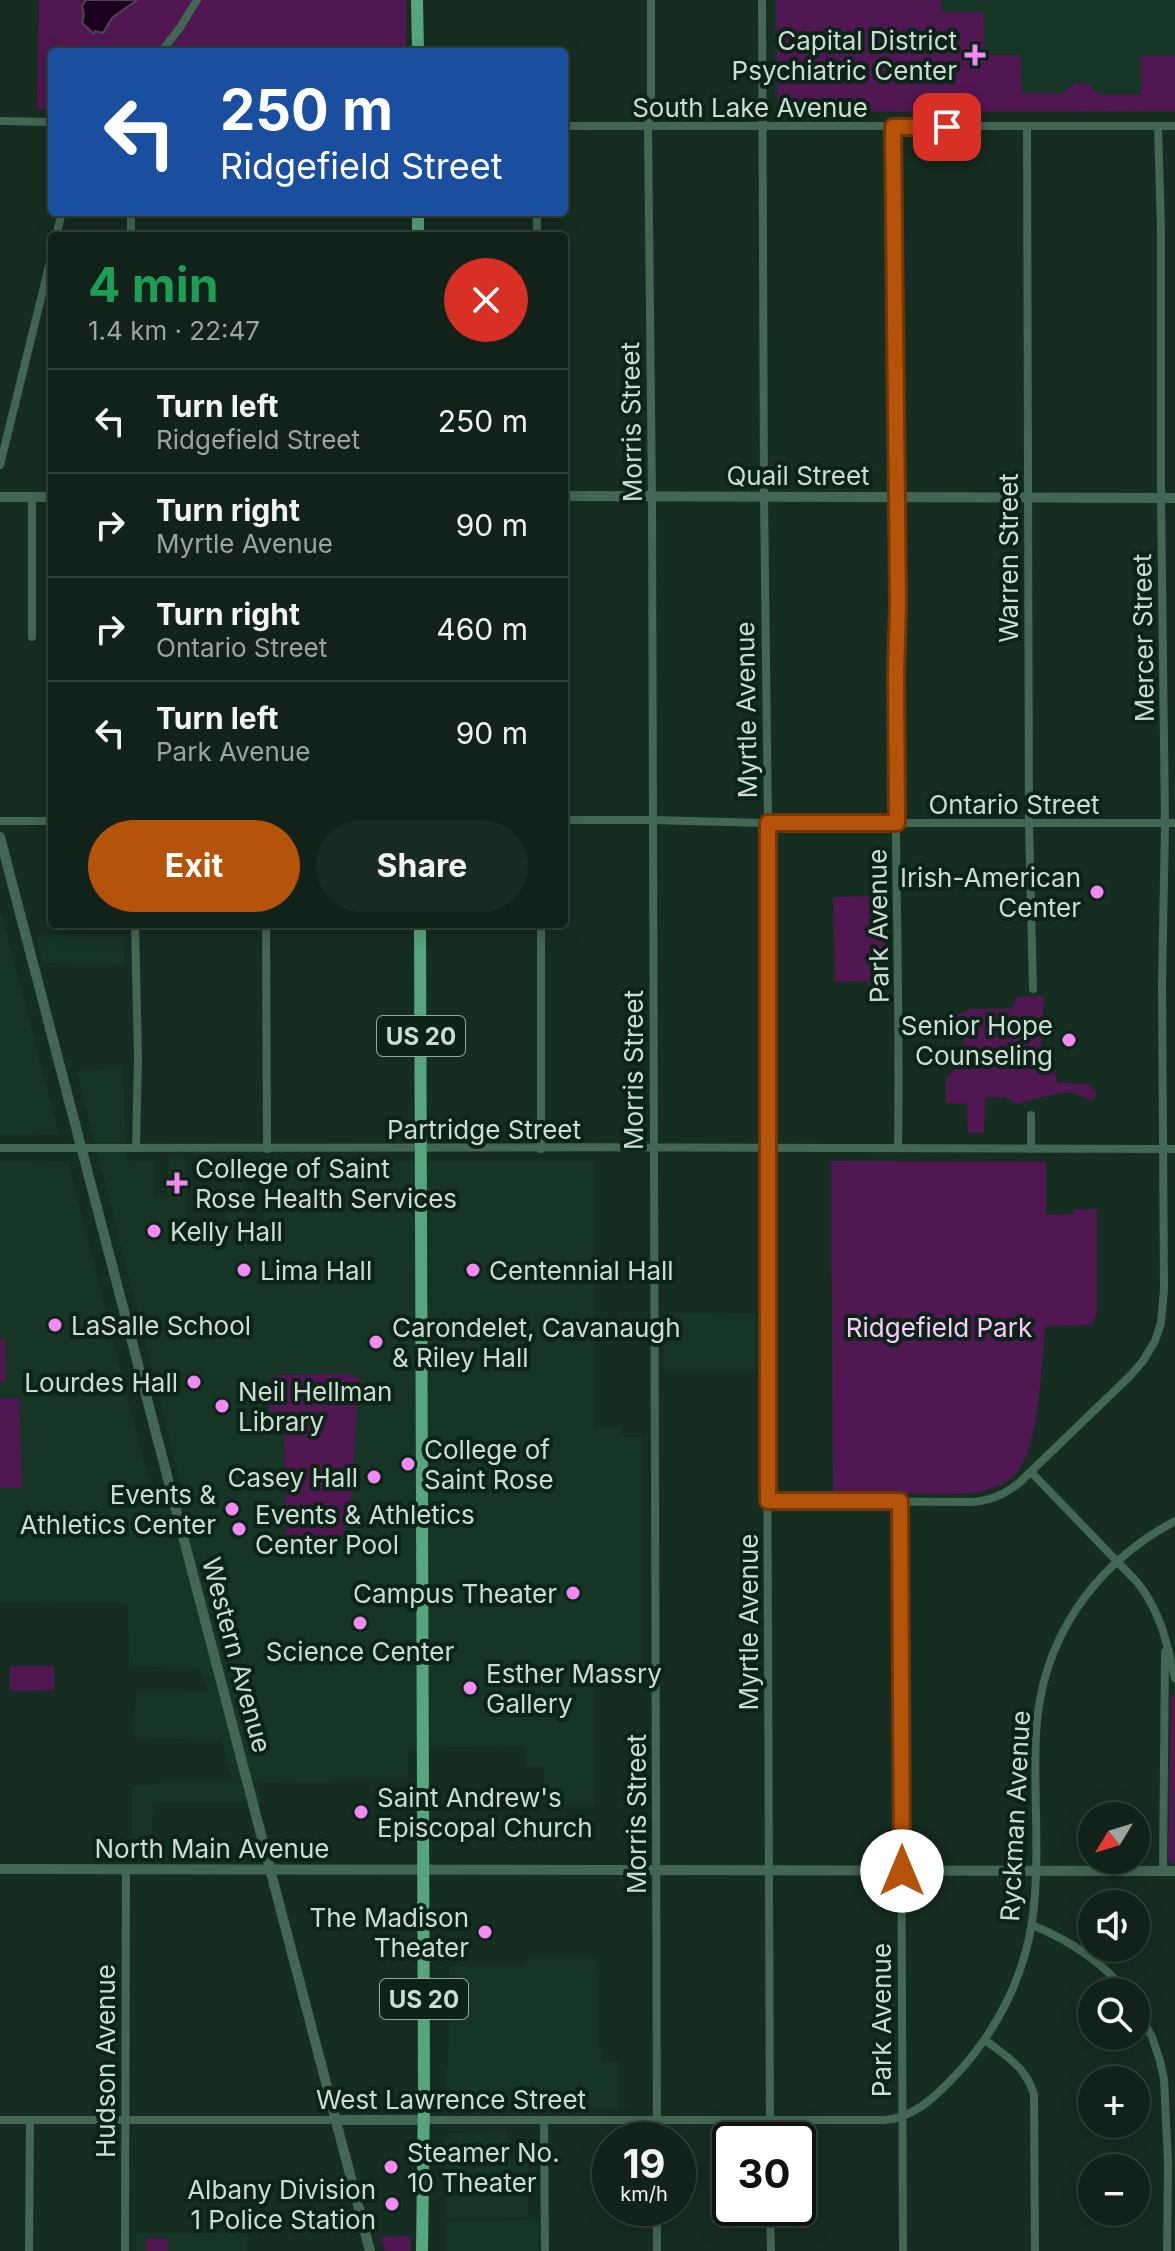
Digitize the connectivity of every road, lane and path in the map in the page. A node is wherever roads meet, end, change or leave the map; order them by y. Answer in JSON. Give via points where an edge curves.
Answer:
{"nodes":[{"id":1,"x":197,"y":0,"type":"edge"},
{"id":2,"x":417,"y":0,"type":"edge"},
{"id":3,"x":651,"y":0,"type":"edge"},
{"id":4,"x":762,"y":0,"type":"edge"},
{"id":5,"x":164,"y":48,"type":"edge"},
{"id":6,"x":418,"y":48,"type":"edge"},
{"id":7,"x":0,"y":121,"type":"edge"},
{"id":8,"x":48,"y":122,"type":"edge"},
{"id":9,"x":762,"y":125,"type":"junction"},
{"id":10,"x":568,"y":126,"type":"edge"},
{"id":11,"x":1027,"y":126,"type":"junction"},
{"id":12,"x":1158,"y":126,"type":"junction"},
{"id":13,"x":1175,"y":126,"type":"edge"},
{"id":14,"x":648,"y":127,"type":"junction"},
{"id":15,"x":893,"y":127,"type":"junction"},
{"id":16,"x":48,"y":270,"type":"edge"},
{"id":17,"x":0,"y":465,"type":"edge"},
{"id":18,"x":764,"y":495,"type":"junction"},
{"id":19,"x":568,"y":496,"type":"edge"},
{"id":20,"x":0,"y":497,"type":"edge"},
{"id":21,"x":32,"y":497,"type":"junction"},
{"id":22,"x":48,"y":497,"type":"edge"},
{"id":23,"x":652,"y":497,"type":"junction"},
{"id":24,"x":897,"y":498,"type":"junction"},
{"id":25,"x":1028,"y":498,"type":"junction"},
{"id":26,"x":1161,"y":498,"type":"junction"},
{"id":27,"x":1175,"y":498,"type":"edge"},
{"id":28,"x":32,"y":637,"type":"dead end"},
{"id":29,"x":568,"y":820,"type":"edge"},
{"id":30,"x":651,"y":820,"type":"junction"},
{"id":31,"x":0,"y":821,"type":"edge"},
{"id":32,"x":48,"y":821,"type":"edge"},
{"id":33,"x":768,"y":823,"type":"junction"},
{"id":34,"x":897,"y":823,"type":"junction"},
{"id":35,"x":1029,"y":824,"type":"junction"},
{"id":36,"x":1170,"y":824,"type":"edge"},
{"id":37,"x":0,"y":837,"type":"edge"},
{"id":38,"x":135,"y":928,"type":"edge"},
{"id":39,"x":266,"y":928,"type":"edge"},
{"id":40,"x":420,"y":928,"type":"edge"},
{"id":41,"x":541,"y":928,"type":"edge"},
{"id":42,"x":1033,"y":989,"type":"dead end"},
{"id":43,"x":1031,"y":1115,"type":"dead end"},
{"id":44,"x":81,"y":1147,"type":"junction"},
{"id":45,"x":0,"y":1148,"type":"edge"},
{"id":46,"x":136,"y":1148,"type":"junction"},
{"id":47,"x":653,"y":1148,"type":"junction"},
{"id":48,"x":766,"y":1148,"type":"junction"},
{"id":49,"x":898,"y":1148,"type":"junction"},
{"id":50,"x":267,"y":1149,"type":"junction"},
{"id":51,"x":421,"y":1149,"type":"junction"},
{"id":52,"x":541,"y":1149,"type":"junction"},
{"id":53,"x":1031,"y":1149,"type":"junction"},
{"id":54,"x":1162,"y":1149,"type":"junction"},
{"id":55,"x":1175,"y":1149,"type":"edge"},
{"id":56,"x":1031,"y":1472,"type":"junction"},
{"id":57,"x":768,"y":1501,"type":"junction"},
{"id":58,"x":900,"y":1501,"type":"junction"},
{"id":59,"x":1175,"y":1521,"type":"edge"},
{"id":60,"x":1117,"y":1561,"type":"junction"},
{"id":61,"x":1165,"y":1639,"type":"junction"},
{"id":62,"x":1175,"y":1678,"type":"edge"},
{"id":63,"x":0,"y":1869,"type":"edge"},
{"id":64,"x":126,"y":1870,"type":"junction"},
{"id":65,"x":657,"y":1870,"type":"junction"},
{"id":66,"x":768,"y":1870,"type":"junction"},
{"id":67,"x":1036,"y":1870,"type":"junction"},
{"id":68,"x":270,"y":1871,"type":"junction"},
{"id":69,"x":423,"y":1871,"type":"junction"},
{"id":70,"x":902,"y":1871,"type":"junction"},
{"id":71,"x":1163,"y":1871,"type":"junction"},
{"id":72,"x":1175,"y":1871,"type":"edge"},
{"id":73,"x":1032,"y":1925,"type":"junction"},
{"id":74,"x":1114,"y":1978,"type":"edge"},
{"id":75,"x":1150,"y":2033,"type":"edge"},
{"id":76,"x":985,"y":2040,"type":"junction"},
{"id":77,"x":901,"y":2118,"type":"junction"},
{"id":78,"x":125,"y":2119,"type":"junction"},
{"id":79,"x":0,"y":2120,"type":"edge"},
{"id":80,"x":30,"y":2120,"type":"junction"},
{"id":81,"x":335,"y":2120,"type":"junction"},
{"id":82,"x":424,"y":2120,"type":"junction"},
{"id":83,"x":770,"y":2120,"type":"junction"},
{"id":84,"x":544,"y":2121,"type":"junction"},
{"id":85,"x":1170,"y":2121,"type":"edge"},
{"id":86,"x":656,"y":2122,"type":"junction"},
{"id":87,"x":657,"y":2226,"type":"edge"},
{"id":88,"x":770,"y":2226,"type":"edge"},
{"id":89,"x":29,"y":2251,"type":"edge"},
{"id":90,"x":125,"y":2251,"type":"edge"},
{"id":91,"x":370,"y":2251,"type":"edge"},
{"id":92,"x":422,"y":2251,"type":"edge"},
{"id":93,"x":545,"y":2251,"type":"edge"},
{"id":94,"x":657,"y":2251,"type":"edge"},
{"id":95,"x":771,"y":2251,"type":"edge"},
{"id":96,"x":903,"y":2251,"type":"edge"},
{"id":97,"x":1035,"y":2251,"type":"edge"},
{"id":98,"x":1167,"y":2251,"type":"edge"}],
"edges":[{"from":1,"to":5,"type":"street"},
{"from":2,"to":6,"type":"main road"},
{"from":3,"to":14,"type":"street","name":"Morris Street"},
{"from":4,"to":9,"type":"street","name":"Myrtle Avenue"},
{"from":7,"to":8,"type":"street"},
{"from":9,"to":14,"type":"street","name":"South Lake Avenue"},
{"from":9,"to":15,"type":"street","name":"South Lake Avenue"},
{"from":9,"to":18,"type":"street","name":"Myrtle Avenue"},
{"from":10,"to":14,"type":"street","name":"South Lake Avenue"},
{"from":11,"to":12,"type":"street","name":"South Lake Avenue"},
{"from":11,"to":15,"type":"street","name":"South Lake Avenue"},
{"from":11,"to":25,"type":"street","name":"Warren Street"},
{"from":12,"to":13,"type":"street","name":"South Lake Avenue"},
{"from":12,"to":26,"type":"street","name":"Mercer Street"},
{"from":14,"to":23,"type":"street","name":"Morris Street"},
{"from":15,"to":24,"type":"street","name":"Park Avenue"},
{"from":16,"to":17,"type":"street"},
{"from":18,"to":23,"type":"street","name":"Quail Street"},
{"from":18,"to":24,"type":"street","name":"Quail Street"},
{"from":18,"to":33,"type":"street","name":"Myrtle Avenue"},
{"from":19,"to":23,"type":"street","name":"Quail Street"},
{"from":20,"to":21,"type":"street"},
{"from":21,"to":22,"type":"street"},
{"from":21,"to":28,"type":"street"},
{"from":23,"to":30,"type":"street","name":"Morris Street"},
{"from":24,"to":25,"type":"street","name":"Quail Street"},
{"from":24,"to":34,"type":"street","name":"Park Avenue"},
{"from":25,"to":26,"type":"street","name":"Quail Street"},
{"from":25,"to":35,"type":"street","name":"Warren Street"},
{"from":26,"to":27,"type":"street","name":"Quail Street"},
{"from":26,"to":36,"type":"street","name":"Mercer Street"},
{"from":29,"to":30,"type":"street","name":"Ontario Street"},
{"from":30,"to":33,"type":"street","name":"Ontario Street"},
{"from":30,"to":47,"type":"street","name":"Morris Street"},
{"from":31,"to":32,"type":"street"},
{"from":33,"to":34,"type":"street","name":"Ontario Street"},
{"from":33,"to":48,"type":"street","name":"Myrtle Avenue"},
{"from":34,"to":35,"type":"street","name":"Ontario Street"},
{"from":34,"to":49,"type":"street","name":"Park Avenue"},
{"from":35,"to":36,"type":"street","name":"Ontario Street"},
{"from":35,"to":42,"type":"street","name":"Warren Street"},
{"from":36,"to":54,"type":"street","name":"Mercer Street","via":[[1162,985]]},
{"from":37,"to":44,"type":"street","name":"Western Avenue"},
{"from":38,"to":46,"type":"street"},
{"from":39,"to":50,"type":"street"},
{"from":40,"to":51,"type":"main road","number":"US 20"},
{"from":41,"to":52,"type":"street"},
{"from":43,"to":53,"type":"street"},
{"from":44,"to":45,"type":"street","name":"Partridge Street"},
{"from":44,"to":46,"type":"street","name":"Partridge Street"},
{"from":44,"to":68,"type":"street","name":"Western Avenue"},
{"from":46,"to":50,"type":"street","name":"Partridge Street"},
{"from":47,"to":48,"type":"street","name":"Partridge Street"},
{"from":47,"to":52,"type":"street","name":"Partridge Street"},
{"from":47,"to":65,"type":"street","name":"Morris Street"},
{"from":48,"to":49,"type":"street","name":"Partridge Street"},
{"from":48,"to":57,"type":"street","name":"Myrtle Avenue"},
{"from":49,"to":53,"type":"street","name":"Partridge Street"},
{"from":50,"to":51,"type":"street","name":"Partridge Street"},
{"from":51,"to":52,"type":"street","name":"Partridge Street"},
{"from":51,"to":69,"type":"main road","number":"US 20"},
{"from":53,"to":54,"type":"street","name":"Partridge Street"},
{"from":54,"to":55,"type":"street","name":"Partridge Street"},
{"from":54,"to":56,"type":"street","name":"Mercer Street","via":[[1164,1302],[1155,1341],[1130,1376]]},
{"from":56,"to":58,"type":"street","name":"Mercer Street","via":[[1009,1491],[984,1501]]},
{"from":56,"to":60,"type":"street"},
{"from":57,"to":58,"type":"street","name":"Mercer Street"},
{"from":57,"to":66,"type":"street","name":"Myrtle Avenue"},
{"from":58,"to":70,"type":"street","name":"Park Avenue"},
{"from":59,"to":60,"type":"street","name":"Ryckman Avenue"},
{"from":60,"to":61,"type":"street","via":[[1150,1598]]},
{"from":60,"to":67,"type":"street","name":"Ryckman Avenue","via":[[1075,1610],[1048,1667],[1036,1737]]},
{"from":61,"to":62,"type":"street"},
{"from":61,"to":71,"type":"street"},
{"from":63,"to":64,"type":"street","name":"North Main Avenue"},
{"from":64,"to":68,"type":"street","name":"North Main Avenue"},
{"from":64,"to":78,"type":"street","name":"Hudson Avenue"},
{"from":65,"to":66,"type":"street","name":"North Main Avenue"},
{"from":65,"to":69,"type":"street","name":"North Main Avenue"},
{"from":65,"to":86,"type":"street","name":"Morris Street"},
{"from":66,"to":70,"type":"street","name":"North Main Avenue"},
{"from":66,"to":83,"type":"street","name":"Myrtle Avenue"},
{"from":67,"to":70,"type":"street","name":"North Main Avenue"},
{"from":67,"to":71,"type":"street","name":"North Main Avenue"},
{"from":67,"to":73,"type":"street","name":"Ryckman Avenue"},
{"from":68,"to":69,"type":"street","name":"North Main Avenue"},
{"from":68,"to":81,"type":"street","name":"Western Avenue"},
{"from":69,"to":82,"type":"main road","number":"US 20"},
{"from":70,"to":77,"type":"street","name":"Park Avenue"},
{"from":71,"to":72,"type":"street","name":"North Main Avenue"},
{"from":73,"to":74,"type":"street","via":[[1090,1955]]},
{"from":73,"to":76,"type":"street","name":"Ryckman Avenue","via":[[1016,1981]]},
{"from":75,"to":85,"type":"street"},
{"from":76,"to":77,"type":"street","name":"Ryckman Avenue","via":[[944,2087]]},
{"from":76,"to":97,"type":"street","via":[[1021,2068],[1034,2095]]},
{"from":77,"to":83,"type":"street","name":"West Lawrence Street"},
{"from":77,"to":96,"type":"street","name":"Park Avenue"},
{"from":78,"to":80,"type":"street","name":"West Lawrence Street"},
{"from":78,"to":81,"type":"street","name":"West Lawrence Street"},
{"from":78,"to":90,"type":"street","name":"Hudson Avenue"},
{"from":79,"to":80,"type":"street","name":"West Lawrence Street"},
{"from":80,"to":89,"type":"street"},
{"from":81,"to":82,"type":"street","name":"West Lawrence Street"},
{"from":81,"to":91,"type":"street","name":"Western Avenue"},
{"from":82,"to":84,"type":"street","name":"West Lawrence Street"},
{"from":82,"to":92,"type":"main road","number":"US 20"},
{"from":83,"to":86,"type":"street","name":"West Lawrence Street"},
{"from":84,"to":86,"type":"street","name":"West Lawrence Street"},
{"from":84,"to":93,"type":"street"},
{"from":85,"to":98,"type":"street"},
{"from":87,"to":94,"type":"street"},
{"from":88,"to":95,"type":"street"}]}
